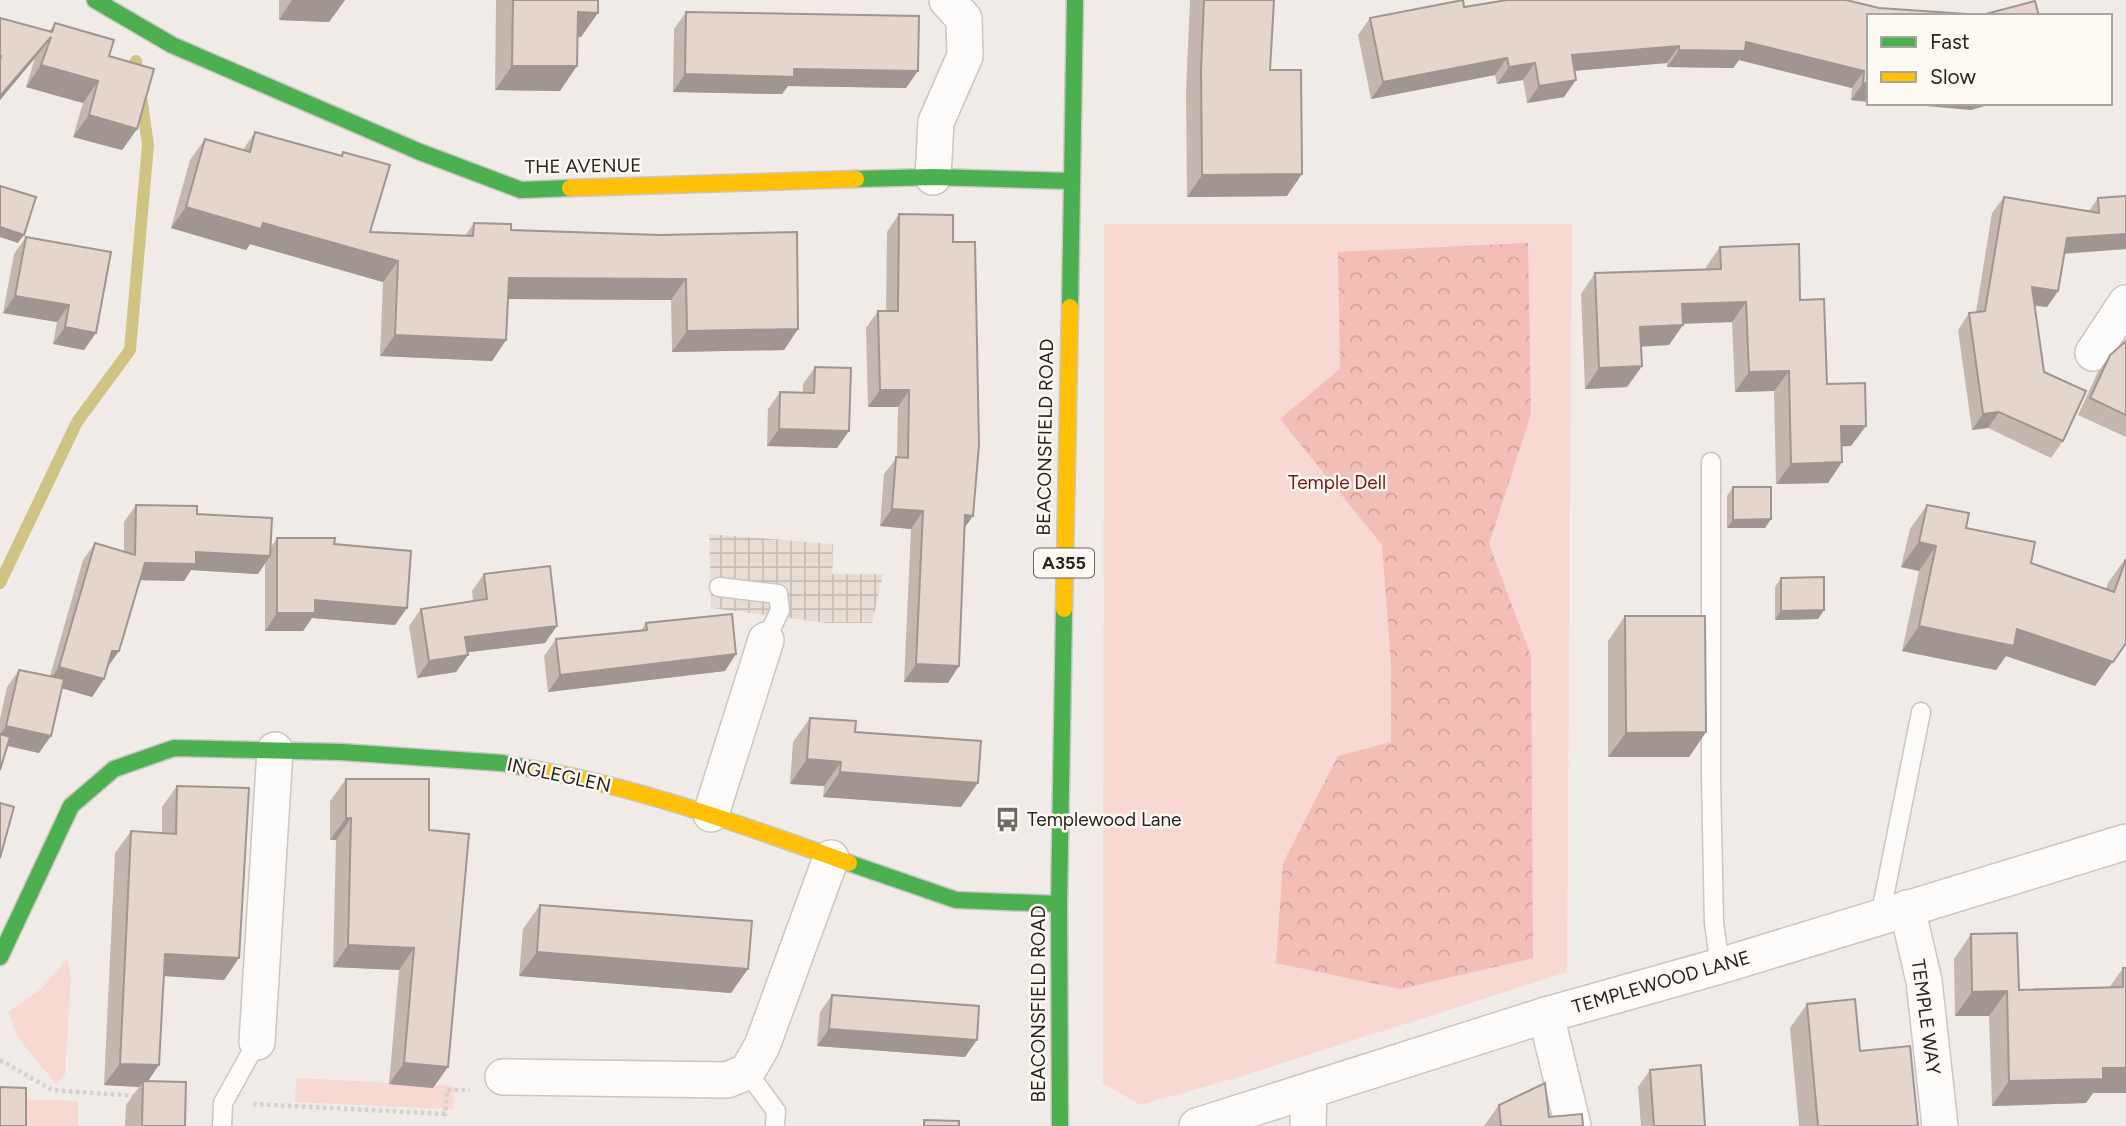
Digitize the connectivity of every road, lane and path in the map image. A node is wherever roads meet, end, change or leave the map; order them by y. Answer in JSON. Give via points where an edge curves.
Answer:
{"nodes":[{"id":1,"x":95,"y":0,"type":"edge"},
{"id":2,"x":947,"y":0,"type":"edge"},
{"id":3,"x":1075,"y":0,"type":"edge"},
{"id":4,"x":933,"y":177,"type":"junction"},
{"id":5,"x":1070,"y":181,"type":"junction"},
{"id":6,"x":2126,"y":303,"type":"edge"},
{"id":7,"x":2093,"y":353,"type":"dead end"},
{"id":8,"x":1711,"y":462,"type":"dead end"},
{"id":9,"x":719,"y":587,"type":"dead end"},
{"id":10,"x":766,"y":640,"type":"joint"},
{"id":11,"x":1921,"y":712,"type":"dead end"},
{"id":12,"x":275,"y":750,"type":"junction"},
{"id":13,"x":712,"y":814,"type":"junction"},
{"id":14,"x":2126,"y":842,"type":"edge"},
{"id":15,"x":831,"y":858,"type":"junction"},
{"id":16,"x":1059,"y":904,"type":"junction"},
{"id":17,"x":1894,"y":913,"type":"junction"},
{"id":18,"x":0,"y":957,"type":"edge"},
{"id":19,"x":1720,"y":966,"type":"junction"},
{"id":20,"x":1546,"y":1015,"type":"junction"},
{"id":21,"x":257,"y":1042,"type":"joint"},
{"id":22,"x":747,"y":1072,"type":"junction"},
{"id":23,"x":503,"y":1077,"type":"dead end"},
{"id":24,"x":1309,"y":1091,"type":"junction"},
{"id":25,"x":222,"y":1126,"type":"edge"},
{"id":26,"x":775,"y":1126,"type":"edge"},
{"id":27,"x":1060,"y":1126,"type":"edge"},
{"id":28,"x":1197,"y":1126,"type":"edge"},
{"id":29,"x":1308,"y":1126,"type":"edge"},
{"id":30,"x":1573,"y":1126,"type":"edge"},
{"id":31,"x":1940,"y":1126,"type":"edge"}],
"edges":[{"from":1,"to":4,"type":"street","name":"THE AVENUE","via":[[172,44],[420,152],[521,190]]},
{"from":2,"to":4,"type":"street","via":[[964,19],[965,56],[936,122]]},
{"from":3,"to":5,"type":"street","name":"BEACONSFIELD ROAD","number":"A355"},
{"from":4,"to":5,"type":"street","name":"THE AVENUE"},
{"from":5,"to":16,"type":"street","name":"BEACONSFIELD ROAD","number":"A355"},
{"from":6,"to":7,"type":"street"},
{"from":8,"to":19,"type":"lane","via":[[1711,777],[1714,923]]},
{"from":9,"to":10,"type":"lane","via":[[778,594],[780,610]]},
{"from":10,"to":13,"type":"street"},
{"from":11,"to":17,"type":"lane"},
{"from":12,"to":13,"type":"street","name":"INGLEGLEN","via":[[502,763],[586,778]]},
{"from":12,"to":18,"type":"street","name":"INGLEGLEN","via":[[174,748],[114,769],[71,806]]},
{"from":12,"to":21,"type":"street"},
{"from":13,"to":15,"type":"street","name":"INGLEGLEN"},
{"from":14,"to":17,"type":"street","name":"TEMPLEWOOD LANE"},
{"from":15,"to":16,"type":"street","name":"INGLEGLEN","via":[[956,900]]},
{"from":15,"to":22,"type":"street","via":[[762,1046]]},
{"from":16,"to":27,"type":"street","name":"BEACONSFIELD ROAD","number":"A355"},
{"from":17,"to":19,"type":"street","name":"TEMPLEWOOD LANE"},
{"from":17,"to":31,"type":"street","name":"TEMPLE WAY","via":[[1924,981]]},
{"from":19,"to":20,"type":"street","name":"TEMPLEWOOD LANE"},
{"from":20,"to":24,"type":"street","name":"TEMPLEWOOD LANE"},
{"from":20,"to":30,"type":"street"},
{"from":21,"to":25,"type":"lane","via":[[223,1103]]},
{"from":22,"to":23,"type":"street","via":[[727,1080]]},
{"from":22,"to":26,"type":"lane","via":[[776,1111]]},
{"from":24,"to":28,"type":"street","name":"TEMPLEWOOD LANE"},
{"from":24,"to":29,"type":"street"}]}
